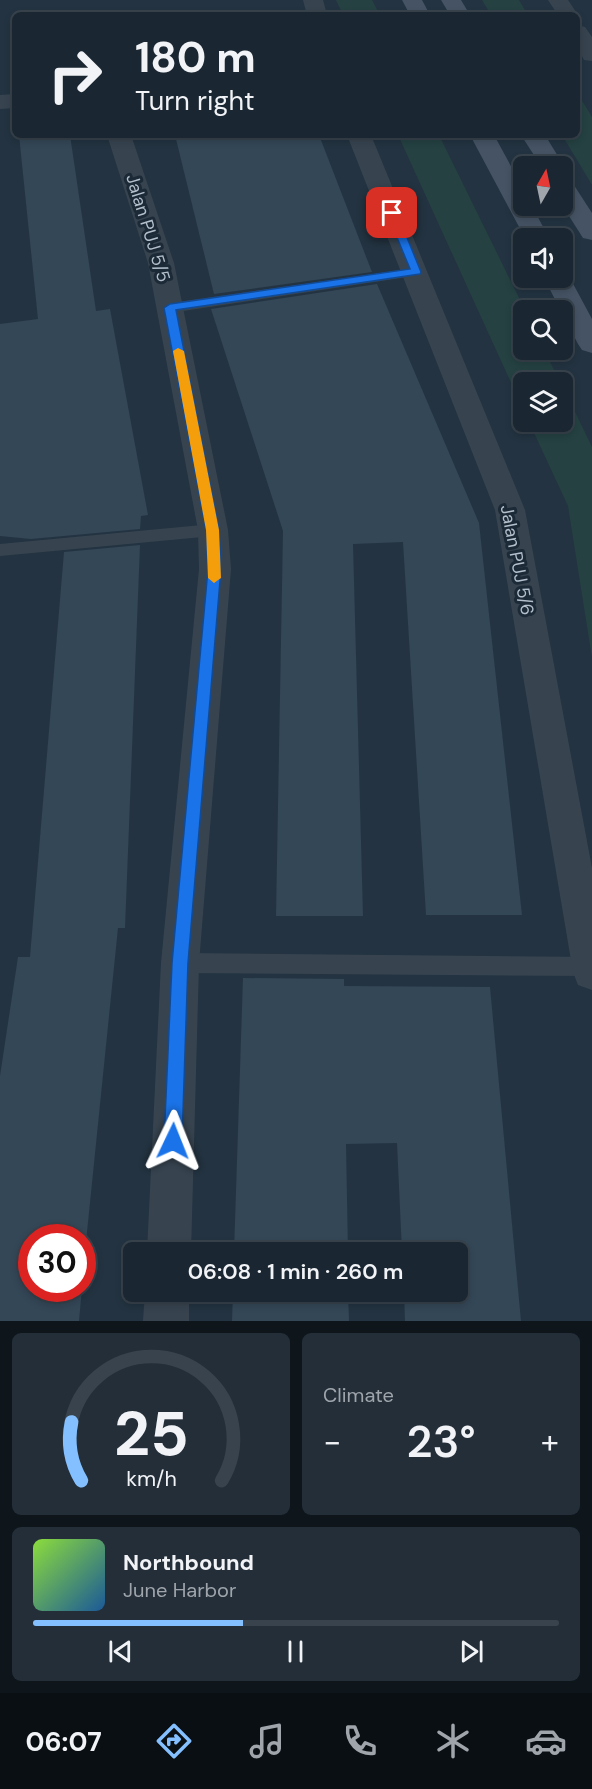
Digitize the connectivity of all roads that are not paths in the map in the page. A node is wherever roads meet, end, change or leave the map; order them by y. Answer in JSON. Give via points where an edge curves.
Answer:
{"nodes":[{"id":1,"x":580,"y":34,"type":"edge"},
{"id":2,"x":592,"y":55,"type":"edge"},
{"id":3,"x":120,"y":138,"type":"edge"},
{"id":4,"x":360,"y":138,"type":"edge"},
{"id":5,"x":484,"y":138,"type":"edge"},
{"id":6,"x":535,"y":138,"type":"edge"},
{"id":7,"x":546,"y":156,"type":"edge"},
{"id":8,"x":573,"y":202,"type":"edge"},
{"id":9,"x":532,"y":228,"type":"edge"},
{"id":10,"x":592,"y":233,"type":"edge"},
{"id":11,"x":416,"y":272,"type":"junction"},
{"id":12,"x":562,"y":288,"type":"edge"},
{"id":13,"x":170,"y":308,"type":"junction"},
{"id":14,"x":592,"y":344,"type":"edge"},
{"id":15,"x":213,"y":530,"type":"junction"},
{"id":16,"x":0,"y":550,"type":"edge"},
{"id":17,"x":180,"y":963,"type":"junction"},
{"id":18,"x":591,"y":967,"type":"edge"},
{"id":19,"x":592,"y":972,"type":"edge"},
{"id":20,"x":169,"y":1242,"type":"edge"},
{"id":21,"x":167,"y":1302,"type":"edge"},
{"id":22,"x":166,"y":1321,"type":"edge"}],
"edges":[{"from":1,"to":2,"type":"street"},
{"from":3,"to":13,"type":"street","name":"Jalan PUJ 5/5","via":[[161,263]]},
{"from":4,"to":11,"type":"street","name":"Jalan PUJ 5/6"},
{"from":5,"to":9,"type":"main road"},
{"from":6,"to":7,"type":"main road"},
{"from":8,"to":10,"type":"main road"},
{"from":11,"to":13,"type":"lane"},
{"from":11,"to":18,"type":"street","name":"Jalan PUJ 5/6","via":[[510,510]]},
{"from":12,"to":14,"type":"main road"},
{"from":13,"to":15,"type":"street","name":"Jalan PUJ 5/5"},
{"from":15,"to":16,"type":"lane"},
{"from":15,"to":17,"type":"street","name":"Jalan PUJ 5/5","via":[[215,569]]},
{"from":17,"to":18,"type":"lane"},
{"from":17,"to":20,"type":"street","name":"Jalan PUJ 5/5"},
{"from":18,"to":19,"type":"street","name":"Jalan PUJ 5/6"},
{"from":21,"to":22,"type":"street"}]}
